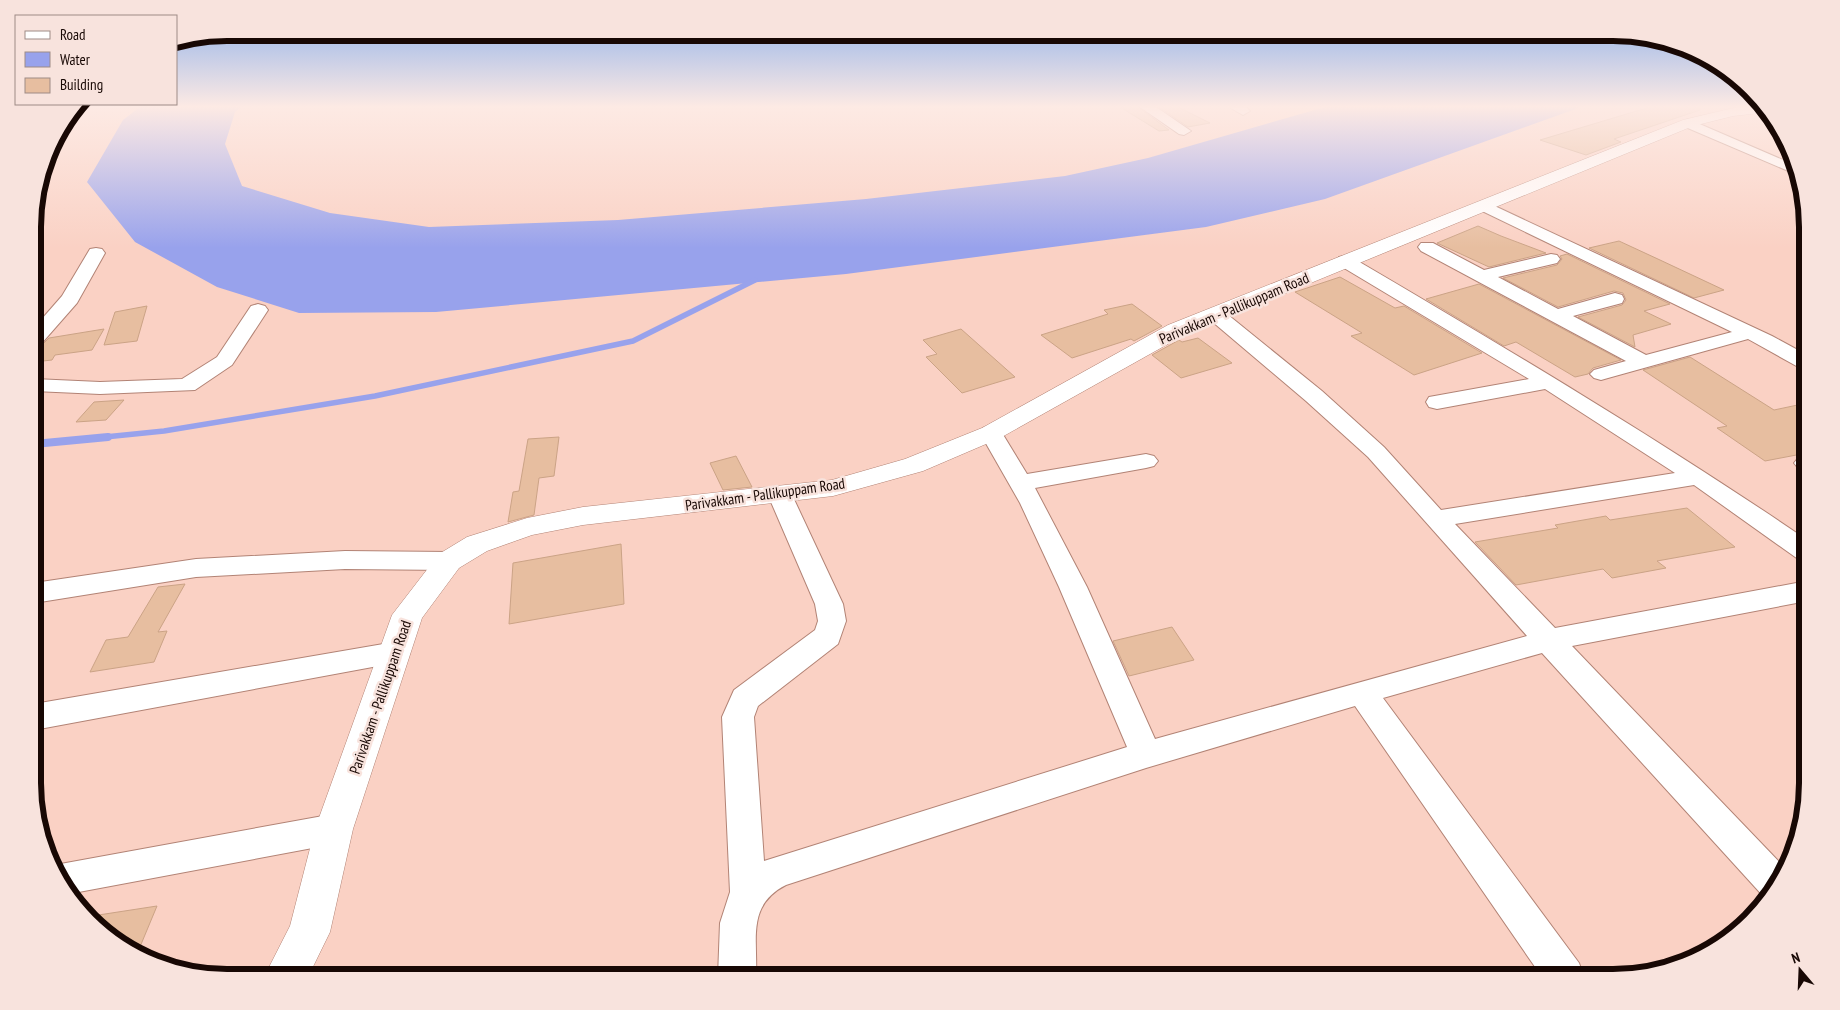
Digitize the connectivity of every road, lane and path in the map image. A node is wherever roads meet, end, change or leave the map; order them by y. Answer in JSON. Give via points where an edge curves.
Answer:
{"nodes":[{"id":1,"x":1611,"y":154,"type":"edge"},
{"id":2,"x":1759,"y":154,"type":"edge"},
{"id":3,"x":1789,"y":168,"type":"edge"},
{"id":4,"x":1484,"y":206,"type":"junction"},
{"id":5,"x":1427,"y":247,"type":"dead end"},
{"id":6,"x":96,"y":254,"type":"dead end"},
{"id":7,"x":1551,"y":259,"type":"dead end"},
{"id":8,"x":1346,"y":262,"type":"junction"},
{"id":9,"x":1482,"y":276,"type":"junction"},
{"id":10,"x":1615,"y":299,"type":"dead end"},
{"id":11,"x":258,"y":310,"type":"dead end"},
{"id":12,"x":1215,"y":314,"type":"junction"},
{"id":13,"x":1556,"y":315,"type":"junction"},
{"id":14,"x":41,"y":332,"type":"edge"},
{"id":15,"x":1749,"y":333,"type":"junction"},
{"id":16,"x":1799,"y":360,"type":"edge"},
{"id":17,"x":1644,"y":362,"type":"junction"},
{"id":18,"x":1601,"y":374,"type":"dead end"},
{"id":19,"x":1549,"y":382,"type":"junction"},
{"id":20,"x":41,"y":385,"type":"edge"},
{"id":21,"x":1437,"y":402,"type":"dead end"},
{"id":22,"x":991,"y":433,"type":"junction"},
{"id":23,"x":1146,"y":461,"type":"dead end"},
{"id":24,"x":1698,"y":476,"type":"junction"},
{"id":25,"x":1020,"y":483,"type":"junction"},
{"id":26,"x":780,"y":495,"type":"junction"},
{"id":27,"x":1435,"y":520,"type":"junction"},
{"id":28,"x":1799,"y":547,"type":"edge"},
{"id":29,"x":449,"y":561,"type":"junction"},
{"id":30,"x":41,"y":592,"type":"edge"},
{"id":31,"x":1799,"y":593,"type":"edge"},
{"id":32,"x":1550,"y":640,"type":"junction"},
{"id":33,"x":395,"y":653,"type":"junction"},
{"id":34,"x":1362,"y":692,"type":"junction"},
{"id":35,"x":41,"y":716,"type":"edge"},
{"id":36,"x":1146,"y":755,"type":"junction"},
{"id":37,"x":334,"y":829,"type":"junction"},
{"id":38,"x":67,"y":878,"type":"edge"},
{"id":39,"x":1773,"y":878,"type":"edge"},
{"id":40,"x":748,"y":894,"type":"junction"},
{"id":41,"x":290,"y":969,"type":"edge"},
{"id":42,"x":737,"y":969,"type":"edge"},
{"id":43,"x":1559,"y":969,"type":"edge"}],
"edges":[{"from":1,"to":4,"type":"street","name":"Parivakkam - Pallikuppam Road"},
{"from":2,"to":3,"type":"street"},
{"from":4,"to":8,"type":"street","name":"Parivakkam - Pallikuppam Road"},
{"from":4,"to":15,"type":"street"},
{"from":5,"to":9,"type":"street"},
{"from":6,"to":14,"type":"street","via":[[70,299]]},
{"from":7,"to":9,"type":"street"},
{"from":8,"to":12,"type":"street","name":"Parivakkam - Pallikuppam Road"},
{"from":8,"to":19,"type":"street"},
{"from":9,"to":13,"type":"street"},
{"from":10,"to":13,"type":"street"},
{"from":11,"to":20,"type":"street","via":[[225,361],[187,385],[100,388]]},
{"from":12,"to":22,"type":"street","name":"Parivakkam - Pallikuppam Road","via":[[1176,330]]},
{"from":12,"to":27,"type":"street","via":[[1376,452]]},
{"from":13,"to":17,"type":"street"},
{"from":15,"to":16,"type":"street"},
{"from":15,"to":17,"type":"street"},
{"from":17,"to":18,"type":"street"},
{"from":19,"to":21,"type":"street"},
{"from":19,"to":24,"type":"street"},
{"from":22,"to":25,"type":"street"},
{"from":22,"to":26,"type":"street","name":"Parivakkam - Pallikuppam Road","via":[[914,465],[832,488]]},
{"from":23,"to":25,"type":"street"},
{"from":24,"to":27,"type":"street"},
{"from":24,"to":28,"type":"street"},
{"from":25,"to":36,"type":"street","via":[[1073,587]]},
{"from":26,"to":29,"type":"street","name":"Parivakkam - Pallikuppam Road","via":[[583,516],[527,527],[477,544]]},
{"from":26,"to":40,"type":"street","via":[[829,604],[832,621],[828,636],[746,699],[738,717]]},
{"from":27,"to":32,"type":"street"},
{"from":29,"to":30,"type":"street","via":[[345,560],[196,568]]},
{"from":29,"to":33,"type":"street","name":"Parivakkam - Pallikuppam Road","via":[[408,615]]},
{"from":31,"to":32,"type":"street"},
{"from":32,"to":34,"type":"street"},
{"from":32,"to":39,"type":"street"},
{"from":33,"to":35,"type":"street"},
{"from":33,"to":37,"type":"street","name":"Parivakkam - Pallikuppam Road"},
{"from":34,"to":36,"type":"street"},
{"from":34,"to":43,"type":"street"},
{"from":36,"to":40,"type":"street","via":[[791,866],[766,877]]},
{"from":37,"to":38,"type":"street"},
{"from":37,"to":41,"type":"street","name":"Parivakkam - Pallikuppam Road","via":[[309,932]]},
{"from":40,"to":42,"type":"street","via":[[741,912]]}]}
